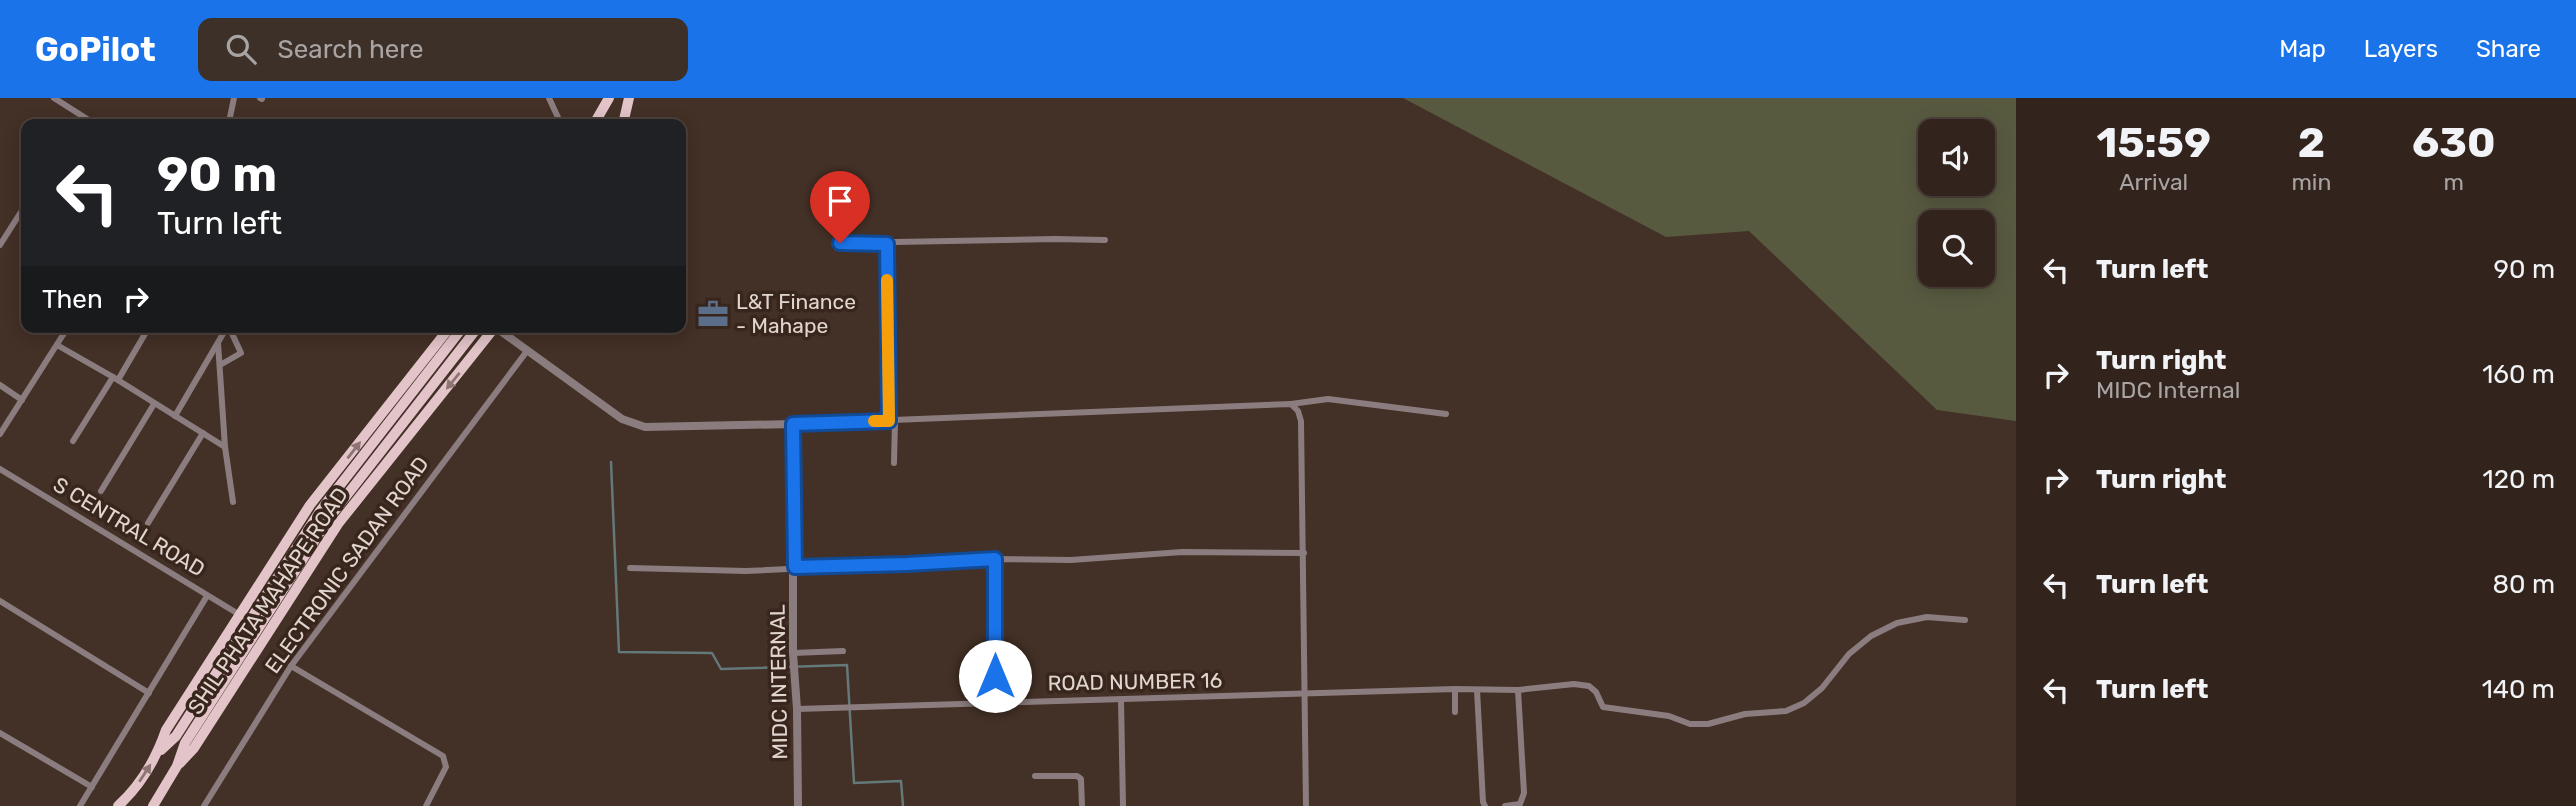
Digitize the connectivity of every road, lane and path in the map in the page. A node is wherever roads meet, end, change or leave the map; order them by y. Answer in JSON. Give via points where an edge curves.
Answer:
{"nodes":[{"id":1,"x":54,"y":98,"type":"edge"},
{"id":2,"x":234,"y":98,"type":"edge"},
{"id":3,"x":549,"y":98,"type":"edge"},
{"id":4,"x":609,"y":99,"type":"edge"},
{"id":5,"x":628,"y":101,"type":"edge"},
{"id":6,"x":82,"y":116,"type":"junction"},
{"id":7,"x":80,"y":119,"type":"edge"},
{"id":8,"x":87,"y":119,"type":"edge"},
{"id":9,"x":230,"y":119,"type":"edge"},
{"id":10,"x":559,"y":119,"type":"edge"},
{"id":11,"x":597,"y":119,"type":"edge"},
{"id":12,"x":603,"y":119,"type":"edge"},
{"id":13,"x":622,"y":119,"type":"edge"},
{"id":14,"x":21,"y":212,"type":"edge"},
{"id":15,"x":1105,"y":240,"type":"dead end"},
{"id":16,"x":840,"y":243,"type":"dead end"},
{"id":17,"x":887,"y":244,"type":"junction"},
{"id":18,"x":0,"y":245,"type":"edge"},
{"id":19,"x":64,"y":333,"type":"edge"},
{"id":20,"x":145,"y":333,"type":"edge"},
{"id":21,"x":224,"y":333,"type":"edge"},
{"id":22,"x":231,"y":333,"type":"edge"},
{"id":23,"x":445,"y":333,"type":"edge"},
{"id":24,"x":458,"y":333,"type":"edge"},
{"id":25,"x":473,"y":333,"type":"edge"},
{"id":26,"x":490,"y":333,"type":"edge"},
{"id":27,"x":503,"y":333,"type":"edge"},
{"id":28,"x":218,"y":343,"type":"junction"},
{"id":29,"x":57,"y":345,"type":"junction"},
{"id":30,"x":527,"y":351,"type":"junction"},
{"id":31,"x":220,"y":365,"type":"junction"},
{"id":32,"x":116,"y":379,"type":"junction"},
{"id":33,"x":0,"y":385,"type":"edge"},
{"id":34,"x":22,"y":400,"type":"junction"},
{"id":35,"x":154,"y":404,"type":"junction"},
{"id":36,"x":1291,"y":404,"type":"junction"},
{"id":37,"x":1446,"y":414,"type":"dead end"},
{"id":38,"x":175,"y":416,"type":"junction"},
{"id":39,"x":892,"y":420,"type":"junction"},
{"id":40,"x":793,"y":424,"type":"junction"},
{"id":41,"x":203,"y":433,"type":"junction"},
{"id":42,"x":0,"y":434,"type":"edge"},
{"id":43,"x":73,"y":441,"type":"dead end"},
{"id":44,"x":225,"y":447,"type":"junction"},
{"id":45,"x":894,"y":464,"type":"dead end"},
{"id":46,"x":0,"y":469,"type":"edge"},
{"id":47,"x":101,"y":491,"type":"dead end"},
{"id":48,"x":233,"y":502,"type":"dead end"},
{"id":49,"x":148,"y":523,"type":"dead end"},
{"id":50,"x":1304,"y":553,"type":"junction"},
{"id":51,"x":995,"y":559,"type":"junction"},
{"id":52,"x":795,"y":567,"type":"junction"},
{"id":53,"x":630,"y":568,"type":"dead end"},
{"id":54,"x":208,"y":596,"type":"junction"},
{"id":55,"x":0,"y":601,"type":"edge"},
{"id":56,"x":240,"y":615,"type":"junction"},
{"id":57,"x":1965,"y":620,"type":"dead end"},
{"id":58,"x":843,"y":651,"type":"dead end"},
{"id":59,"x":793,"y":653,"type":"junction"},
{"id":60,"x":292,"y":666,"type":"junction"},
{"id":61,"x":1455,"y":689,"type":"junction"},
{"id":62,"x":1477,"y":690,"type":"junction"},
{"id":63,"x":1518,"y":690,"type":"junction"},
{"id":64,"x":149,"y":693,"type":"junction"},
{"id":65,"x":1306,"y":694,"type":"junction"},
{"id":66,"x":1121,"y":700,"type":"junction"},
{"id":67,"x":995,"y":703,"type":"junction"},
{"id":68,"x":797,"y":709,"type":"junction"},
{"id":69,"x":1455,"y":712,"type":"dead end"},
{"id":70,"x":0,"y":733,"type":"edge"},
{"id":71,"x":158,"y":753,"type":"junction"},
{"id":72,"x":177,"y":765,"type":"junction"},
{"id":73,"x":1035,"y":776,"type":"dead end"},
{"id":74,"x":92,"y":787,"type":"junction"},
{"id":75,"x":132,"y":793,"type":"junction"},
{"id":76,"x":80,"y":806,"type":"edge"},
{"id":77,"x":118,"y":806,"type":"edge"},
{"id":78,"x":128,"y":806,"type":"edge"},
{"id":79,"x":153,"y":806,"type":"edge"},
{"id":80,"x":204,"y":806,"type":"edge"},
{"id":81,"x":426,"y":806,"type":"edge"},
{"id":82,"x":798,"y":806,"type":"edge"},
{"id":83,"x":1082,"y":806,"type":"edge"},
{"id":84,"x":1123,"y":806,"type":"edge"},
{"id":85,"x":1306,"y":806,"type":"edge"},
{"id":86,"x":1485,"y":806,"type":"edge"},
{"id":87,"x":1505,"y":806,"type":"edge"}],
"edges":[{"from":1,"to":6,"type":"street"},
{"from":2,"to":9,"type":"street"},
{"from":3,"to":10,"type":"street"},
{"from":4,"to":11,"type":"main road"},
{"from":4,"to":12,"type":"main road"},
{"from":5,"to":13,"type":"main road"},
{"from":6,"to":7,"type":"street"},
{"from":6,"to":8,"type":"street"},
{"from":14,"to":18,"type":"street"},
{"from":15,"to":17,"type":"street"},
{"from":16,"to":17,"type":"street"},
{"from":17,"to":39,"type":"street"},
{"from":19,"to":29,"type":"street"},
{"from":20,"to":32,"type":"street"},
{"from":21,"to":28,"type":"street"},
{"from":22,"to":31,"type":"street","via":[[240,353]]},
{"from":56,"to":23,"type":"main road","name":"SHIL PHATA MAHAPE ROAD","one_way":true,"via":[[310,505]]},
{"from":24,"to":71,"type":"main road","via":[[320,511],[176,736]]},
{"from":25,"to":72,"type":"main road","via":[[329,518],[185,743]]},
{"from":26,"to":72,"type":"main road","name":"SHIL PHATA MAHAPE ROAD","one_way":true,"via":[[338,524],[194,748]]},
{"from":27,"to":30,"type":"street"},
{"from":28,"to":31,"type":"street"},
{"from":28,"to":38,"type":"street"},
{"from":29,"to":32,"type":"street"},
{"from":29,"to":34,"type":"street"},
{"from":30,"to":40,"type":"street","via":[[622,419],[645,427]]},
{"from":30,"to":60,"type":"street","name":"ELECTRONIC SADAN ROAD"},
{"from":31,"to":44,"type":"street"},
{"from":32,"to":35,"type":"street"},
{"from":32,"to":43,"type":"street"},
{"from":33,"to":34,"type":"street"},
{"from":34,"to":42,"type":"street"},
{"from":35,"to":38,"type":"street"},
{"from":35,"to":47,"type":"street"},
{"from":36,"to":37,"type":"street","via":[[1328,400]]},
{"from":36,"to":39,"type":"street"},
{"from":36,"to":50,"type":"street","via":[[1301,421]]},
{"from":38,"to":41,"type":"street"},
{"from":39,"to":40,"type":"street"},
{"from":39,"to":45,"type":"street"},
{"from":40,"to":52,"type":"street","name":"MIDC INTERNAL"},
{"from":41,"to":44,"type":"street"},
{"from":41,"to":49,"type":"street"},
{"from":44,"to":48,"type":"street"},
{"from":46,"to":54,"type":"street","name":"S CENTRAL ROAD"},
{"from":50,"to":51,"type":"street"},
{"from":50,"to":65,"type":"street"},
{"from":51,"to":52,"type":"street"},
{"from":51,"to":67,"type":"street"},
{"from":52,"to":53,"type":"street","via":[[746,571]]},
{"from":52,"to":59,"type":"street","name":"MIDC INTERNAL"},
{"from":54,"to":56,"type":"street","name":"S CENTRAL ROAD"},
{"from":54,"to":64,"type":"street"},
{"from":55,"to":64,"type":"street"},
{"from":56,"to":71,"type":"main road","name":"SHIL PHATA MAHAPE ROAD","via":[[166,730]]},
{"from":57,"to":63,"type":"street","name":"ROAD NUMBER 16","via":[[1927,617],[1898,623],[1849,654],[1804,703],[1786,711],[1745,714],[1708,724],[1603,707],[1590,686]]},
{"from":58,"to":59,"type":"street"},
{"from":59,"to":68,"type":"street","name":"MIDC INTERNAL"},
{"from":60,"to":80,"type":"street","name":"ELECTRONIC SADAN ROAD"},
{"from":60,"to":81,"type":"street","via":[[443,756],[446,767]]},
{"from":61,"to":62,"type":"street","name":"ROAD NUMBER 16"},
{"from":61,"to":65,"type":"street","name":"ROAD NUMBER 16"},
{"from":61,"to":69,"type":"street"},
{"from":62,"to":63,"type":"street","name":"ROAD NUMBER 16"},
{"from":62,"to":86,"type":"street"},
{"from":63,"to":87,"type":"street","via":[[1524,793],[1520,804]]},
{"from":64,"to":74,"type":"street"},
{"from":65,"to":66,"type":"street","name":"ROAD NUMBER 16"},
{"from":65,"to":85,"type":"street"},
{"from":66,"to":67,"type":"street","name":"ROAD NUMBER 16"},
{"from":66,"to":84,"type":"street"},
{"from":67,"to":68,"type":"street","name":"ROAD NUMBER 16"},
{"from":68,"to":82,"type":"street","name":"MIDC INTERNAL"},
{"from":70,"to":74,"type":"street"},
{"from":75,"to":71,"type":"main road","one_way":true},
{"from":72,"to":79,"type":"main road"},
{"from":73,"to":83,"type":"street","via":[[1077,776]]},
{"from":74,"to":76,"type":"street"},
{"from":75,"to":77,"type":"main road"},
{"from":75,"to":78,"type":"main road"}]}
